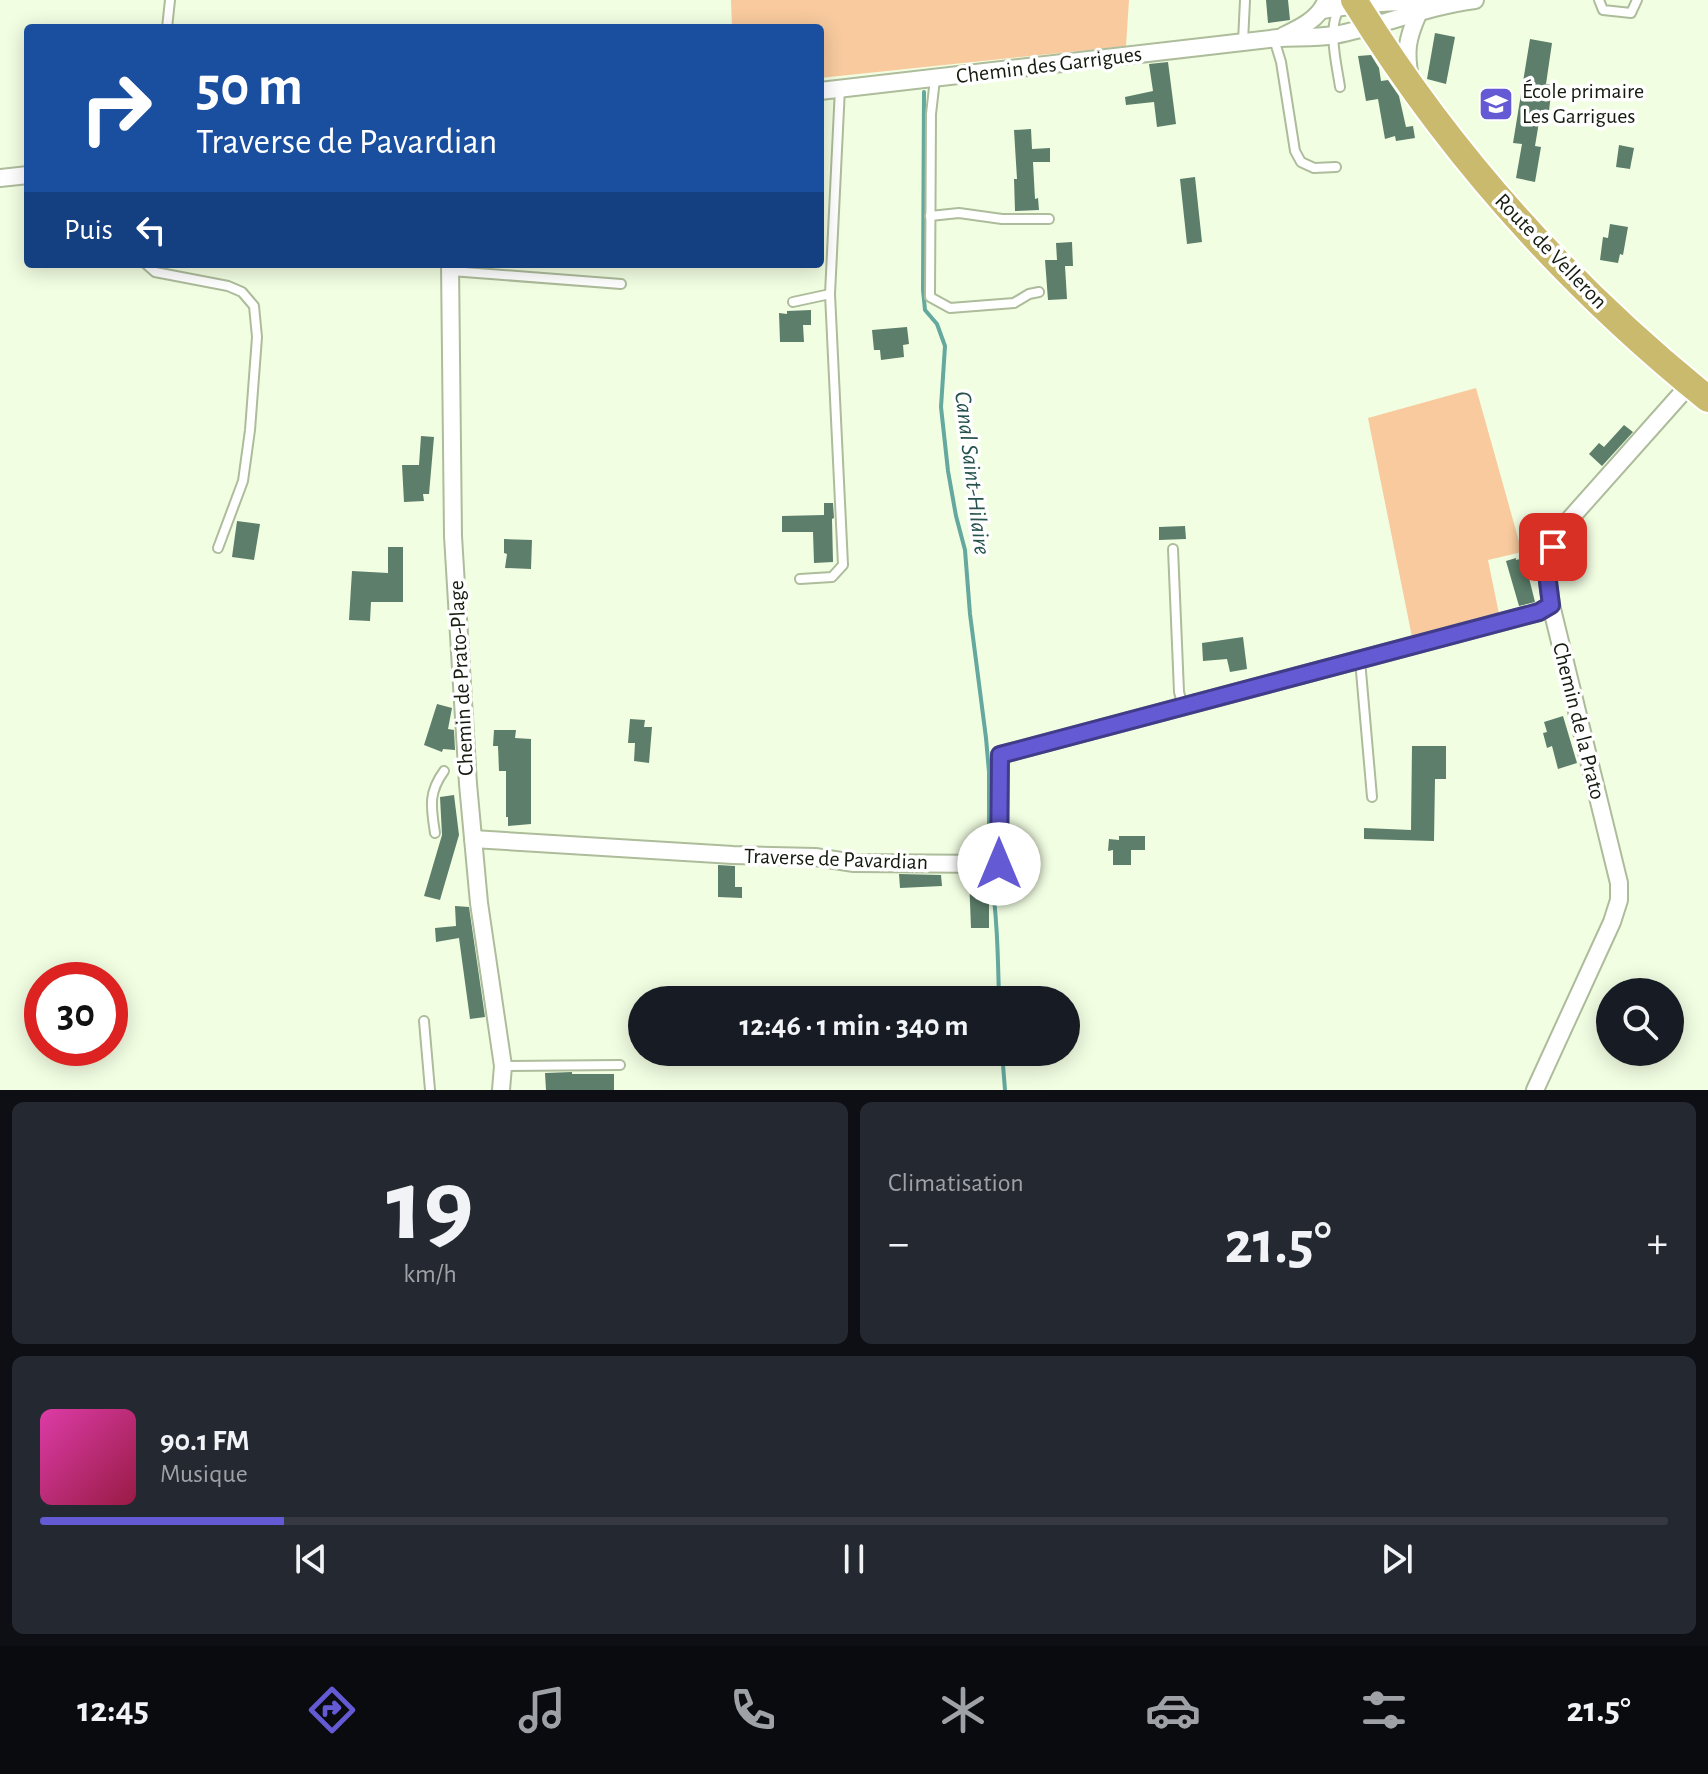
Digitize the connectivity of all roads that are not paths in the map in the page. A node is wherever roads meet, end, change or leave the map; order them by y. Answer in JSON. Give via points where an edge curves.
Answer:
{"nodes":[{"id":1,"x":170,"y":0,"type":"edge"},
{"id":2,"x":1245,"y":0,"type":"edge"},
{"id":3,"x":1475,"y":0,"type":"edge"},
{"id":4,"x":1599,"y":0,"type":"edge"},
{"id":5,"x":1637,"y":0,"type":"edge"},
{"id":6,"x":1345,"y":8,"type":"edge"},
{"id":7,"x":1409,"y":8,"type":"edge"},
{"id":8,"x":167,"y":24,"type":"edge"},
{"id":9,"x":1333,"y":35,"type":"junction"},
{"id":10,"x":1276,"y":38,"type":"junction"},
{"id":11,"x":1243,"y":43,"type":"junction"},
{"id":12,"x":935,"y":79,"type":"junction"},
{"id":13,"x":1340,"y":87,"type":"dead end"},
{"id":14,"x":1412,"y":87,"type":"junction"},
{"id":15,"x":840,"y":88,"type":"junction"},
{"id":16,"x":824,"y":90,"type":"edge"},
{"id":17,"x":1336,"y":167,"type":"dead end"},
{"id":18,"x":24,"y":175,"type":"edge"},
{"id":19,"x":0,"y":178,"type":"edge"},
{"id":20,"x":930,"y":216,"type":"junction"},
{"id":21,"x":1049,"y":219,"type":"dead end"},
{"id":22,"x":150,"y":268,"type":"edge"},
{"id":23,"x":450,"y":268,"type":"edge"},
{"id":24,"x":621,"y":284,"type":"dead end"},
{"id":25,"x":1039,"y":292,"type":"dead end"},
{"id":26,"x":830,"y":294,"type":"junction"},
{"id":27,"x":793,"y":302,"type":"dead end"},
{"id":28,"x":1699,"y":392,"type":"edge"},
{"id":29,"x":218,"y":548,"type":"dead end"},
{"id":30,"x":1173,"y":549,"type":"dead end"},
{"id":31,"x":800,"y":579,"type":"dead end"},
{"id":32,"x":1551,"y":605,"type":"junction"},
{"id":33,"x":1360,"y":659,"type":"junction"},
{"id":34,"x":1183,"y":706,"type":"junction"},
{"id":35,"x":444,"y":771,"type":"dead end"},
{"id":36,"x":1372,"y":797,"type":"dead end"},
{"id":37,"x":435,"y":833,"type":"dead end"},
{"id":38,"x":473,"y":839,"type":"junction"},
{"id":39,"x":424,"y":1021,"type":"dead end"},
{"id":40,"x":620,"y":1065,"type":"dead end"},
{"id":41,"x":503,"y":1066,"type":"junction"},
{"id":42,"x":430,"y":1090,"type":"edge"},
{"id":43,"x":501,"y":1090,"type":"edge"},
{"id":44,"x":1535,"y":1090,"type":"edge"}],
"edges":[{"from":1,"to":8,"type":"lane"},
{"from":2,"to":11,"type":"lane"},
{"from":3,"to":7,"type":"street","name":"Chemin des Garrigues"},
{"from":4,"to":5,"type":"lane","via":[[1603,10],[1631,13]]},
{"from":6,"to":7,"type":"street","name":"Chemin des Garrigues"},
{"from":6,"to":7,"type":"street","name":"Chemin des Garrigues"},
{"from":6,"to":9,"type":"street","name":"Chemin des Garrigues"},
{"from":6,"to":9,"type":"lane","via":[[1337,12]]},
{"from":6,"to":10,"type":"street","name":"Chemin des Garrigues"},
{"from":6,"to":14,"type":"main road","name":"Route de Velleron"},
{"from":7,"to":14,"type":"street","via":[[1406,57]]},
{"from":9,"to":10,"type":"street","name":"Chemin des Garrigues"},
{"from":9,"to":13,"type":"lane"},
{"from":10,"to":11,"type":"street","name":"Chemin des Garrigues"},
{"from":10,"to":17,"type":"lane","via":[[1295,151],[1301,162],[1314,168]]},
{"from":11,"to":12,"type":"street","name":"Chemin des Garrigues"},
{"from":12,"to":15,"type":"street","name":"Chemin des Garrigues"},
{"from":12,"to":20,"type":"lane"},
{"from":14,"to":28,"type":"main road","name":"Route de Velleron","via":[[1521,222]]},
{"from":15,"to":16,"type":"street","name":"Chemin des Garrigues"},
{"from":15,"to":26,"type":"lane"},
{"from":18,"to":19,"type":"street"},
{"from":20,"to":21,"type":"lane"},
{"from":20,"to":25,"type":"lane","via":[[930,297],[950,308],[1014,303]]},
{"from":22,"to":29,"type":"lane","via":[[228,286],[254,306],[257,337],[243,481]]},
{"from":23,"to":24,"type":"lane"},
{"from":23,"to":38,"type":"street","name":"Chemin de Prato-Plage","via":[[453,536]]},
{"from":26,"to":27,"type":"lane"},
{"from":26,"to":31,"type":"lane","via":[[843,565],[832,577]]},
{"from":28,"to":32,"type":"street","name":"Chemin de la Prato","via":[[1561,529],[1546,566]]},
{"from":30,"to":34,"type":"lane"},
{"from":32,"to":33,"type":"street","name":"Traverse de Pavardian"},
{"from":32,"to":44,"type":"street","name":"Chemin de la Prato","via":[[1619,900]]},
{"from":33,"to":34,"type":"street","name":"Traverse de Pavardian"},
{"from":33,"to":36,"type":"lane"},
{"from":34,"to":38,"type":"street","name":"Traverse de Pavardian","via":[[1000,755],[999,864],[854,863]]},
{"from":35,"to":37,"type":"lane","via":[[431,802]]},
{"from":38,"to":41,"type":"street","name":"Chemin de Prato-Plage"},
{"from":39,"to":42,"type":"lane"},
{"from":40,"to":41,"type":"lane"},
{"from":41,"to":43,"type":"street","name":"Chemin de Prato-Plage"}]}
